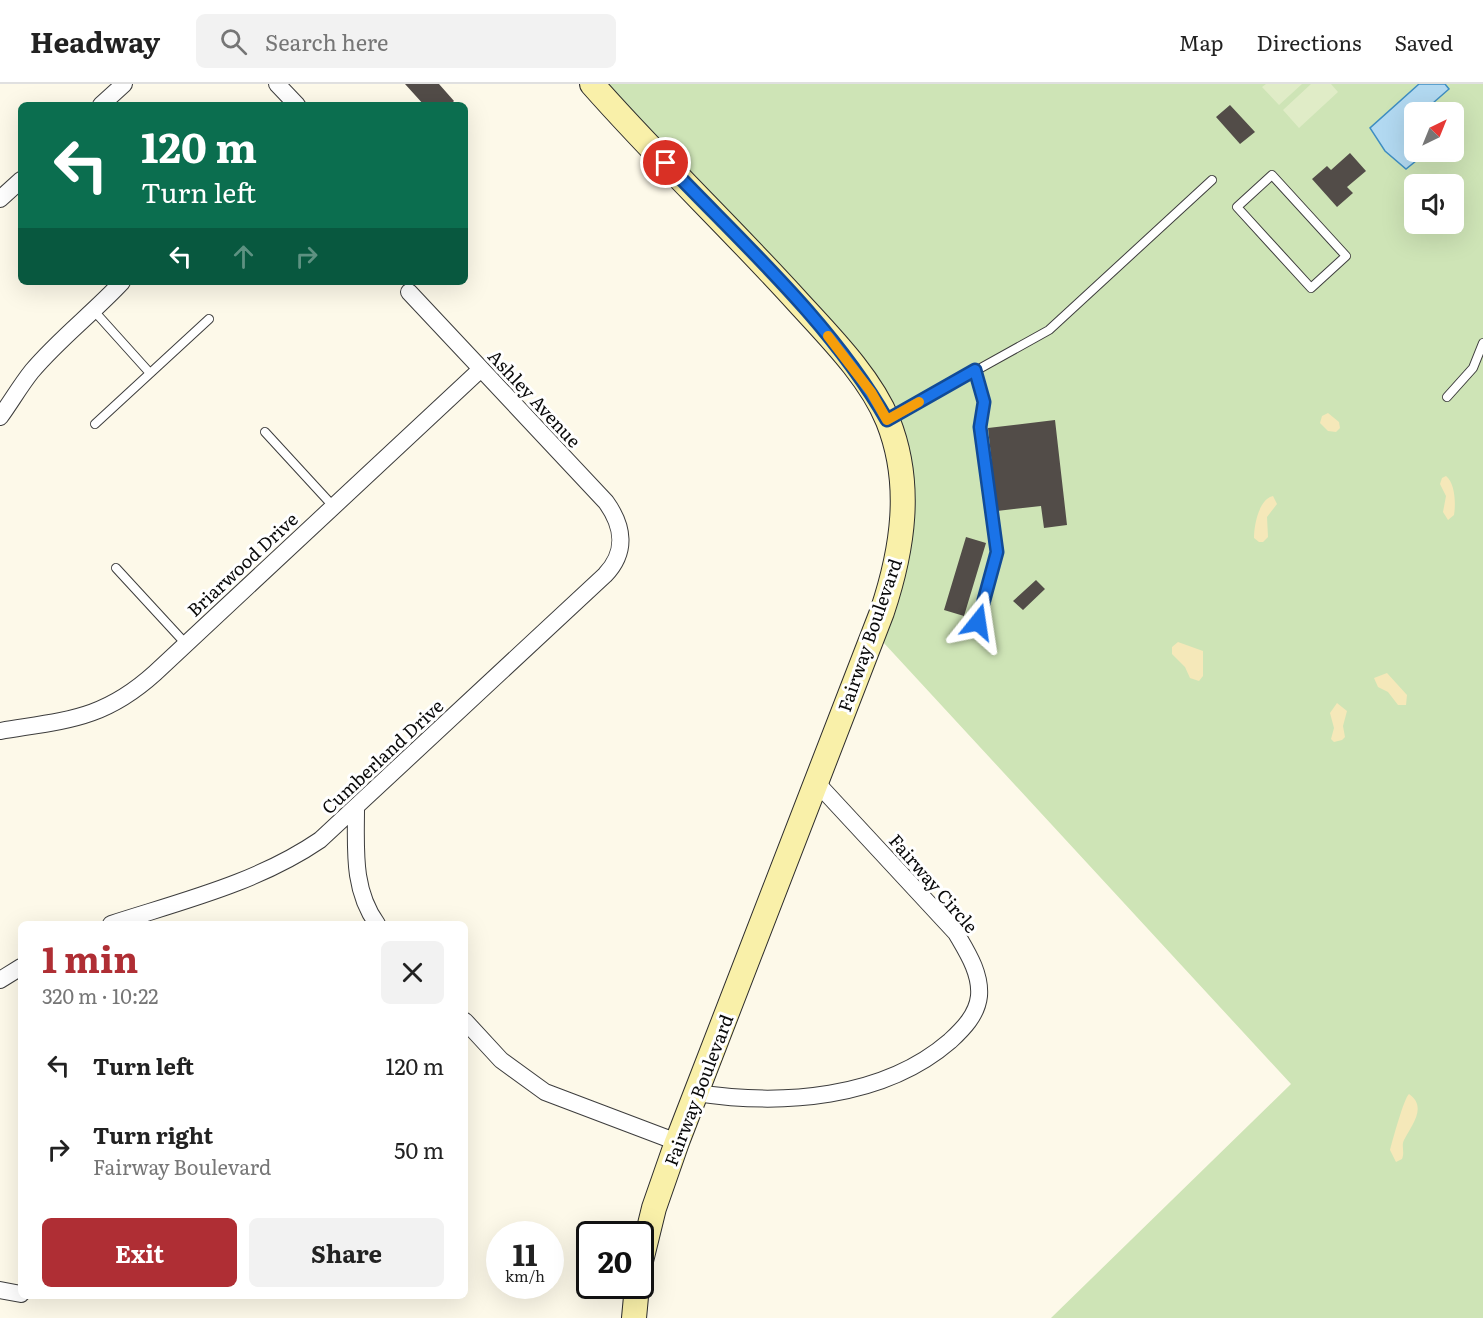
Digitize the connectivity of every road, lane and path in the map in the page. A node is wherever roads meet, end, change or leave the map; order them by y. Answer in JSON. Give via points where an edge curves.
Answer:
{"nodes":[{"id":1,"x":124,"y":84,"type":"edge"},
{"id":2,"x":277,"y":84,"type":"edge"},
{"id":3,"x":592,"y":84,"type":"edge"},
{"id":4,"x":105,"y":102,"type":"edge"},
{"id":5,"x":294,"y":102,"type":"edge"},
{"id":6,"x":1212,"y":180,"type":"dead end"},
{"id":7,"x":18,"y":183,"type":"edge"},
{"id":8,"x":0,"y":199,"type":"edge"},
{"id":9,"x":119,"y":285,"type":"edge"},
{"id":10,"x":1311,"y":288,"type":"joint"},
{"id":11,"x":410,"y":292,"type":"dead end"},
{"id":12,"x":95,"y":312,"type":"junction"},
{"id":13,"x":209,"y":319,"type":"dead end"},
{"id":14,"x":1483,"y":343,"type":"edge"},
{"id":15,"x":481,"y":369,"type":"junction"},
{"id":16,"x":975,"y":370,"type":"junction"},
{"id":17,"x":149,"y":372,"type":"junction"},
{"id":18,"x":1447,"y":397,"type":"dead end"},
{"id":19,"x":0,"y":417,"type":"edge"},
{"id":20,"x":887,"y":420,"type":"junction"},
{"id":21,"x":95,"y":424,"type":"dead end"},
{"id":22,"x":265,"y":432,"type":"dead end"},
{"id":23,"x":333,"y":506,"type":"junction"},
{"id":24,"x":622,"y":538,"type":"joint"},
{"id":25,"x":117,"y":568,"type":"dead end"},
{"id":26,"x":978,"y":622,"type":"dead end"},
{"id":27,"x":186,"y":644,"type":"junction"},
{"id":28,"x":0,"y":731,"type":"edge"},
{"id":29,"x":816,"y":782,"type":"junction"},
{"id":30,"x":356,"y":808,"type":"junction"},
{"id":31,"x":120,"y":921,"type":"edge"},
{"id":32,"x":375,"y":921,"type":"edge"},
{"id":33,"x":18,"y":969,"type":"edge"},
{"id":34,"x":0,"y":980,"type":"edge"},
{"id":35,"x":468,"y":1024,"type":"edge"},
{"id":36,"x":697,"y":1093,"type":"junction"},
{"id":37,"x":677,"y":1142,"type":"junction"},
{"id":38,"x":651,"y":1221,"type":"edge"},
{"id":39,"x":0,"y":1290,"type":"edge"},
{"id":40,"x":18,"y":1293,"type":"edge"},
{"id":41,"x":636,"y":1299,"type":"edge"},
{"id":42,"x":634,"y":1318,"type":"edge"}],
"edges":[{"from":1,"to":4,"type":"street"},
{"from":2,"to":5,"type":"street"},
{"from":3,"to":20,"type":"street","name":"Fairway Boulevard","via":[[812,318],[854,367]]},
{"from":6,"to":16,"type":"lane","via":[[1049,330]]},
{"from":7,"to":8,"type":"street"},
{"from":9,"to":12,"type":"street"},
{"from":10,"to":10,"type":"lane","via":[[1346,256],[1272,176],[1237,207]]},
{"from":11,"to":15,"type":"street","name":"Ashley Avenue"},
{"from":12,"to":17,"type":"lane"},
{"from":12,"to":19,"type":"street","via":[[32,372]]},
{"from":13,"to":17,"type":"lane"},
{"from":14,"to":18,"type":"lane","via":[[1473,369]]},
{"from":15,"to":23,"type":"street","name":"Briarwood Drive"},
{"from":15,"to":24,"type":"street","name":"Ashley Avenue","via":[[606,502]]},
{"from":16,"to":20,"type":"lane"},
{"from":16,"to":26,"type":"lane","via":[[984,402],[980,427],[997,552]]},
{"from":17,"to":21,"type":"lane"},
{"from":20,"to":29,"type":"street","name":"Fairway Boulevard","via":[[902,479],[902,541],[886,600]]},
{"from":22,"to":23,"type":"lane"},
{"from":23,"to":27,"type":"street","name":"Briarwood Drive"},
{"from":24,"to":30,"type":"street","name":"Cumberland Drive","via":[[617,558],[605,575]]},
{"from":25,"to":27,"type":"lane"},
{"from":27,"to":28,"type":"street","name":"Briarwood Drive","via":[[142,684],[100,711],[72,721]]},
{"from":29,"to":36,"type":"street","name":"Fairway Boulevard"},
{"from":29,"to":36,"type":"street","name":"Fairway Circle","via":[[956,933],[977,976],[976,1009],[941,1049],[877,1083],[790,1097]]},
{"from":30,"to":31,"type":"street","name":"Cumberland Drive","via":[[289,861],[254,877]]},
{"from":30,"to":32,"type":"street","via":[[358,879],[363,899]]},
{"from":33,"to":34,"type":"street"},
{"from":35,"to":37,"type":"street","via":[[501,1060],[545,1092]]},
{"from":36,"to":37,"type":"street","name":"Fairway Boulevard"},
{"from":37,"to":38,"type":"street","name":"Fairway Boulevard"},
{"from":39,"to":40,"type":"street"},
{"from":41,"to":42,"type":"street"}]}
